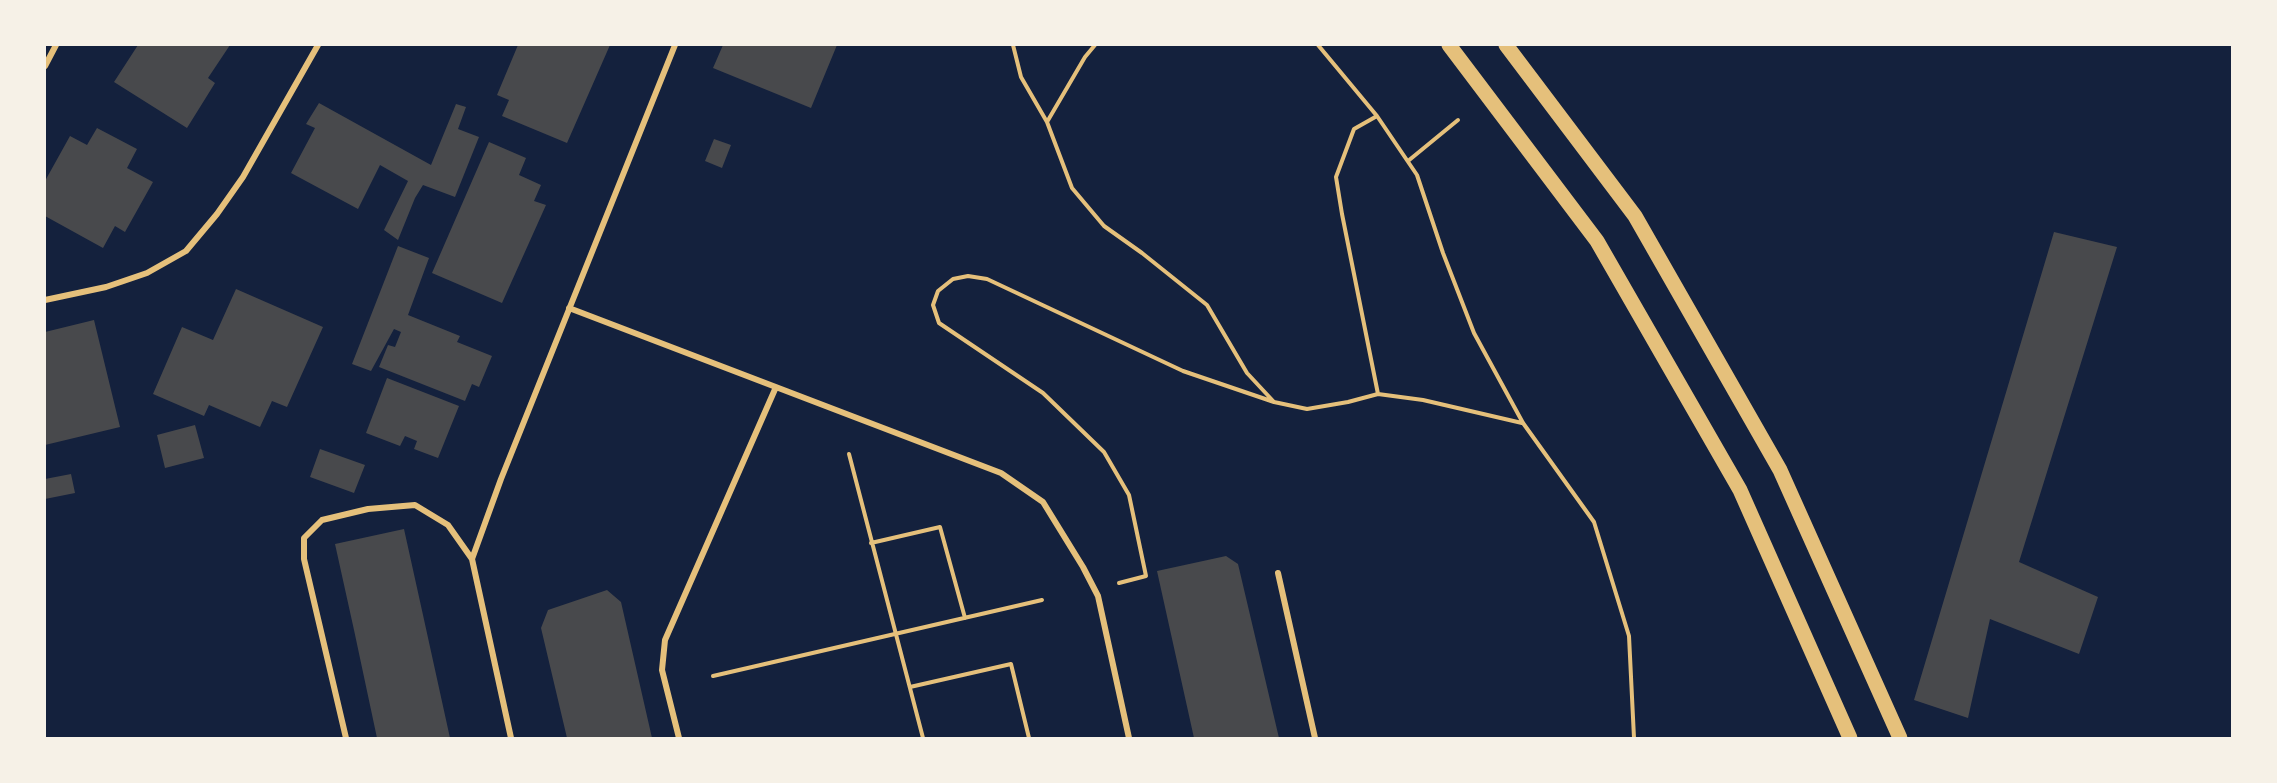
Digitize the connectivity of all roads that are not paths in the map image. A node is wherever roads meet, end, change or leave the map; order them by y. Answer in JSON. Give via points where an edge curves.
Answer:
{"nodes":[{"id":1,"x":57,"y":45,"type":"edge"},
{"id":2,"x":318,"y":45,"type":"edge"},
{"id":3,"x":675,"y":45,"type":"edge"},
{"id":4,"x":1449,"y":45,"type":"edge"},
{"id":5,"x":1506,"y":45,"type":"edge"},
{"id":6,"x":45,"y":66,"type":"edge"},
{"id":7,"x":45,"y":300,"type":"edge"},
{"id":8,"x":569,"y":308,"type":"junction"},
{"id":9,"x":776,"y":387,"type":"junction"},
{"id":10,"x":472,"y":560,"type":"junction"},
{"id":11,"x":1278,"y":573,"type":"dead end"},
{"id":12,"x":346,"y":738,"type":"edge"},
{"id":13,"x":511,"y":738,"type":"edge"},
{"id":14,"x":679,"y":738,"type":"edge"},
{"id":15,"x":1129,"y":738,"type":"edge"},
{"id":16,"x":1316,"y":738,"type":"edge"},
{"id":17,"x":1850,"y":738,"type":"edge"},
{"id":18,"x":1900,"y":738,"type":"edge"}],
"edges":[{"from":1,"to":6,"type":"street"},
{"from":2,"to":7,"type":"street","via":[[243,177],[186,251],[147,273],[106,287]]},
{"from":3,"to":8,"type":"street"},
{"from":4,"to":17,"type":"main road","via":[[1597,241],[1740,490]]},
{"from":5,"to":18,"type":"main road","via":[[1635,216],[1774,460]]},
{"from":8,"to":9,"type":"street"},
{"from":8,"to":10,"type":"street"},
{"from":9,"to":14,"type":"street","via":[[665,640],[662,670]]},
{"from":9,"to":15,"type":"street","via":[[1001,473],[1043,502],[1098,596]]},
{"from":10,"to":12,"type":"street","via":[[448,525],[415,505],[368,509],[322,520],[304,538],[304,559]]},
{"from":10,"to":13,"type":"street"},
{"from":11,"to":16,"type":"street"}]}
